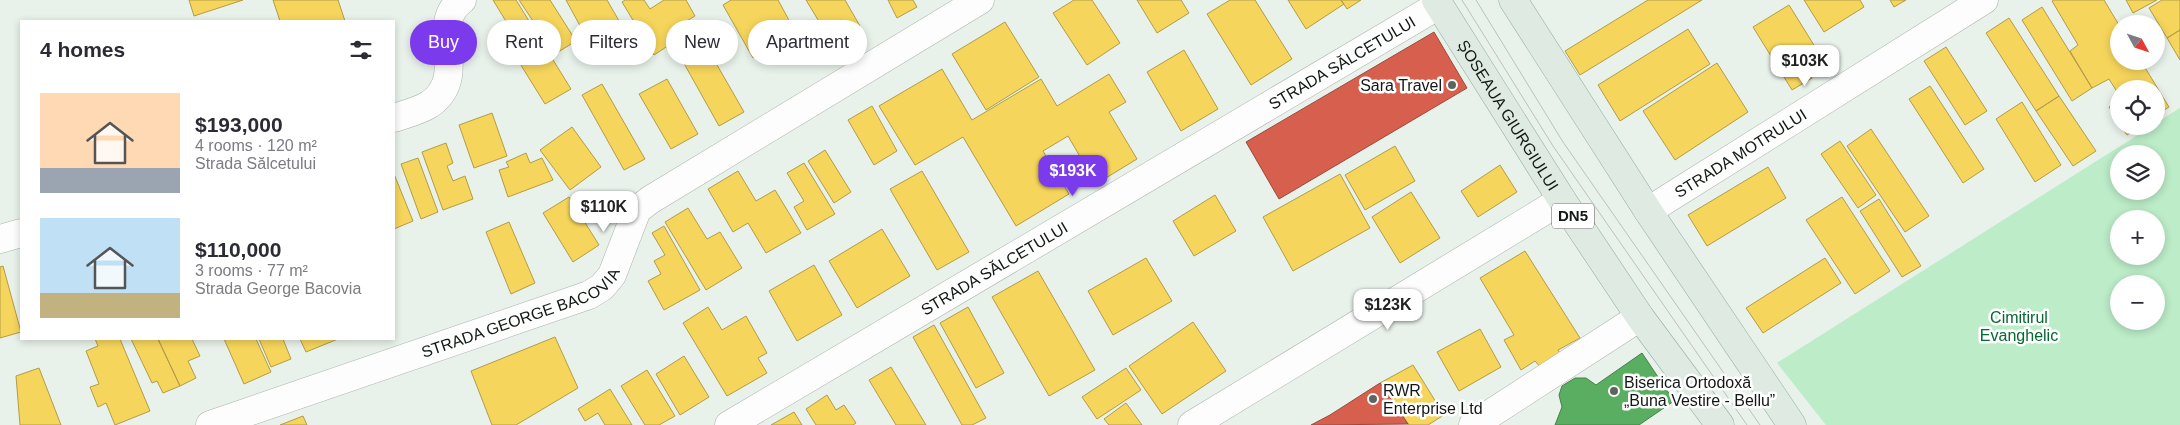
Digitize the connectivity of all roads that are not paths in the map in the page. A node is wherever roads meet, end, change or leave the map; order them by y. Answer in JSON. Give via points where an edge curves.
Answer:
{"nodes":[{"id":1,"x":462,"y":0,"type":"edge"},
{"id":2,"x":980,"y":0,"type":"edge"},
{"id":3,"x":1514,"y":0,"type":"edge"},
{"id":4,"x":1984,"y":0,"type":"edge"},
{"id":5,"x":1438,"y":2,"type":"edge"},
{"id":6,"x":395,"y":118,"type":"edge"},
{"id":7,"x":1562,"y":200,"type":"junction"},
{"id":8,"x":1648,"y":210,"type":"junction"},
{"id":9,"x":20,"y":233,"type":"edge"},
{"id":10,"x":0,"y":239,"type":"edge"},
{"id":11,"x":1640,"y":317,"type":"junction"},
{"id":12,"x":210,"y":425,"type":"edge"},
{"id":13,"x":729,"y":425,"type":"edge"},
{"id":14,"x":1192,"y":425,"type":"edge"},
{"id":15,"x":1473,"y":425,"type":"edge"},
{"id":16,"x":1720,"y":425,"type":"edge"},
{"id":17,"x":1792,"y":425,"type":"edge"}],
"edges":[{"from":1,"to":6,"type":"street","via":[[449,16],[446,27],[450,70],[446,84],[430,103]]},
{"from":2,"to":12,"type":"street","name":"STRADA GEORGE BACOVIA","via":[[650,200],[637,210],[612,274],[602,287],[589,295]]},
{"from":3,"to":8,"type":"main road"},
{"from":4,"to":8,"type":"street","name":"STRADA MOTRULUI"},
{"from":5,"to":7,"type":"main road","name":"ȘOSEAUA GIURGIULUI","number":"DN5"},
{"from":5,"to":13,"type":"street","name":"STRADA SĂLCETULUI"},
{"from":7,"to":11,"type":"main road","name":"ȘOSEAUA GIURGIULUI","number":"DN5"},
{"from":7,"to":14,"type":"street"},
{"from":8,"to":17,"type":"main road"},
{"from":9,"to":10,"type":"street"},
{"from":11,"to":15,"type":"street"},
{"from":11,"to":16,"type":"main road","name":"ȘOSEAUA GIURGIULUI","number":"DN5"}]}
